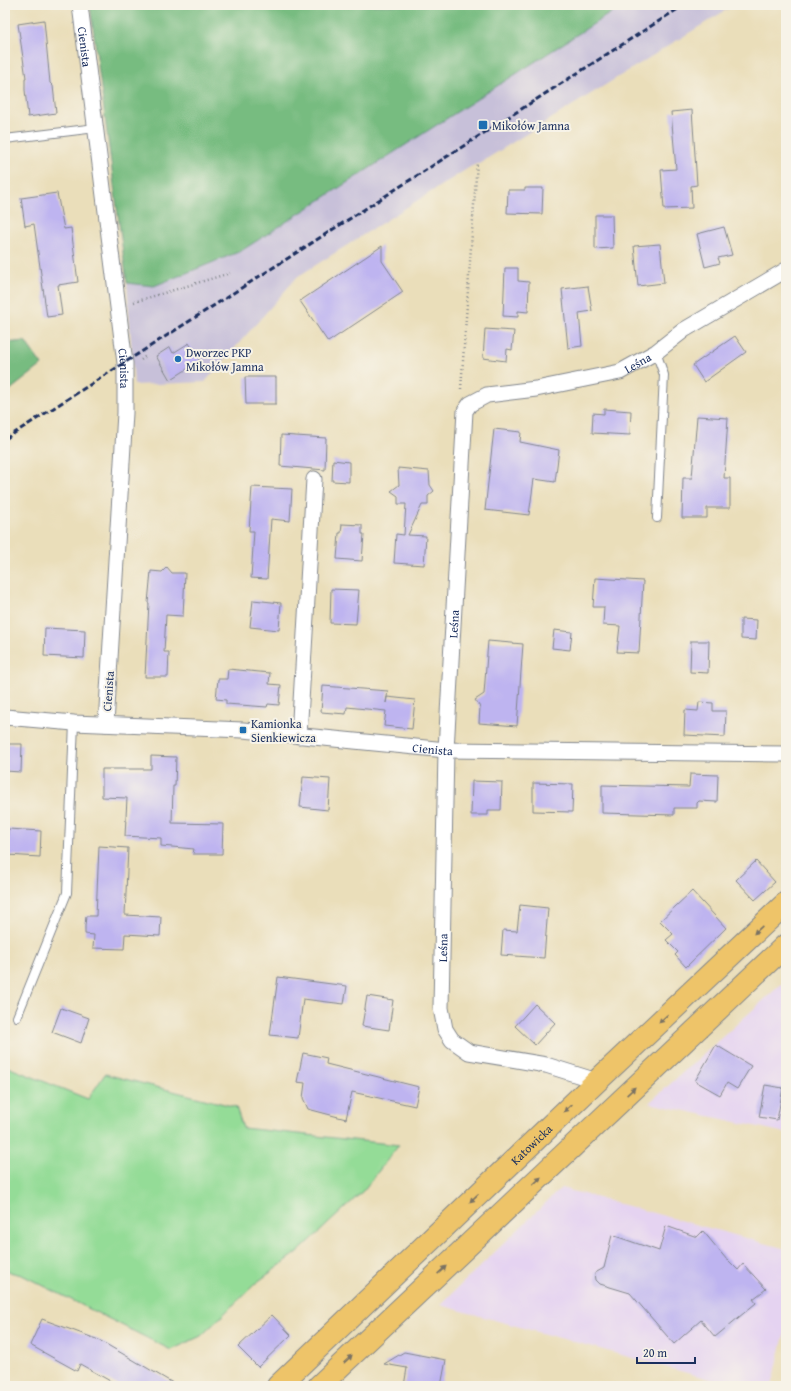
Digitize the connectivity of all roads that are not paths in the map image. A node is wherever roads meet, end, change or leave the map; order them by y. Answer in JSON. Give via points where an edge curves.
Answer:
{"nodes":[{"id":1,"x":80,"y":5,"type":"edge"},
{"id":2,"x":96,"y":128,"type":"junction"},
{"id":3,"x":5,"y":139,"type":"edge"},
{"id":4,"x":786,"y":270,"type":"edge"},
{"id":5,"x":656,"y":352,"type":"junction"},
{"id":6,"x":314,"y":478,"type":"dead end"},
{"id":7,"x":657,"y":518,"type":"dead end"},
{"id":8,"x":5,"y":717,"type":"edge"},
{"id":9,"x":74,"y":723,"type":"junction"},
{"id":10,"x":106,"y":724,"type":"junction"},
{"id":11,"x":299,"y":736,"type":"junction"},
{"id":12,"x":446,"y":750,"type":"junction"},
{"id":13,"x":786,"y":754,"type":"edge"},
{"id":14,"x":786,"y":903,"type":"edge"},
{"id":15,"x":786,"y":945,"type":"edge"},
{"id":16,"x":17,"y":1017,"type":"dead end"},
{"id":17,"x":597,"y":1080,"type":"junction"},
{"id":18,"x":278,"y":1386,"type":"edge"},
{"id":19,"x":320,"y":1386,"type":"edge"}],
"edges":[{"from":1,"to":2,"type":"street","name":"Cienista"},
{"from":2,"to":3,"type":"lane"},
{"from":2,"to":10,"type":"street","name":"Cienista","via":[[124,363],[125,413]]},
{"from":4,"to":5,"type":"street","name":"Leśna","via":[[684,330]]},
{"from":5,"to":7,"type":"lane","via":[[664,375]]},
{"from":5,"to":12,"type":"street","name":"Leśna","via":[[620,372],[536,389],[487,395],[470,404],[465,411]]},
{"from":6,"to":11,"type":"street"},
{"from":8,"to":9,"type":"street"},
{"from":9,"to":10,"type":"street"},
{"from":9,"to":16,"type":"lane","via":[[67,893]]},
{"from":10,"to":11,"type":"street","name":"Cienista","via":[[244,730]]},
{"from":11,"to":12,"type":"street","name":"Cienista"},
{"from":12,"to":13,"type":"street","name":"Cienista"},
{"from":12,"to":17,"type":"street","name":"Leśna","via":[[441,1008],[445,1029],[452,1040],[469,1052],[546,1065]]},
{"from":14,"to":17,"type":"main road","name":"Katowicka","one_way":true},
{"from":19,"to":15,"type":"main road","one_way":true},
{"from":17,"to":18,"type":"main road","name":"Katowicka","one_way":true}]}
